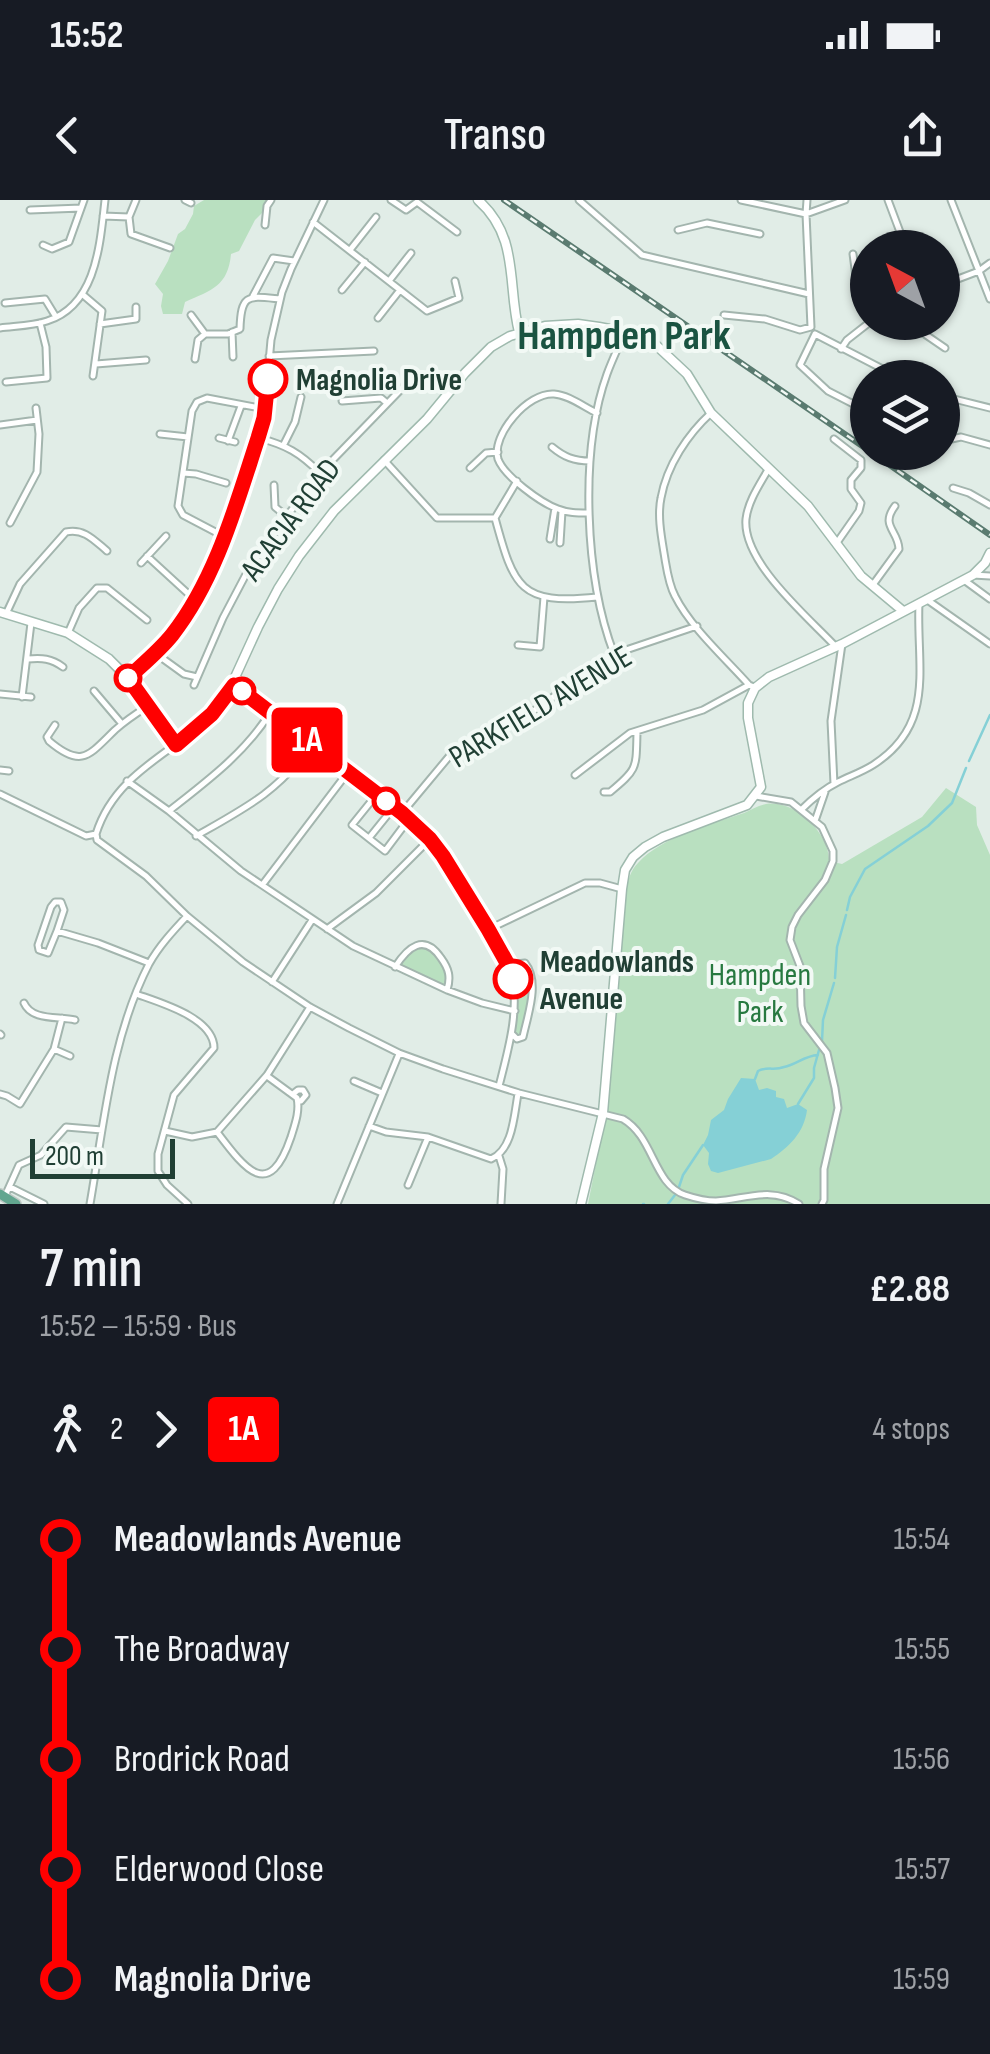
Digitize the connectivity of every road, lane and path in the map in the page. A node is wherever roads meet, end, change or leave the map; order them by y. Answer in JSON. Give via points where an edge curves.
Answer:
{"nodes":[{"id":1,"x":84,"y":200,"type":"edge"},
{"id":2,"x":105,"y":200,"type":"edge"},
{"id":3,"x":136,"y":200,"type":"edge"},
{"id":4,"x":271,"y":200,"type":"edge"},
{"id":5,"x":324,"y":200,"type":"edge"},
{"id":6,"x":391,"y":200,"type":"edge"},
{"id":7,"x":478,"y":200,"type":"edge"},
{"id":8,"x":579,"y":200,"type":"edge"},
{"id":9,"x":742,"y":200,"type":"edge"},
{"id":10,"x":807,"y":200,"type":"edge"},
{"id":11,"x":845,"y":200,"type":"edge"},
{"id":12,"x":888,"y":200,"type":"edge"},
{"id":13,"x":951,"y":200,"type":"edge"},
{"id":14,"x":418,"y":201,"type":"edge"},
{"id":15,"x":81,"y":208,"type":"junction"},
{"id":16,"x":30,"y":210,"type":"dead end"},
{"id":17,"x":806,"y":214,"type":"junction"},
{"id":18,"x":103,"y":216,"type":"junction"},
{"id":19,"x":129,"y":217,"type":"junction"},
{"id":20,"x":376,"y":217,"type":"dead end"},
{"id":21,"x":313,"y":222,"type":"junction"},
{"id":22,"x":264,"y":225,"type":"dead end"},
{"id":23,"x":678,"y":230,"type":"dead end"},
{"id":24,"x":899,"y":230,"type":"edge"},
{"id":25,"x":457,"y":232,"type":"dead end"},
{"id":26,"x":760,"y":234,"type":"dead end"},
{"id":27,"x":42,"y":245,"type":"dead end"},
{"id":28,"x":170,"y":248,"type":"dead end"},
{"id":29,"x":350,"y":250,"type":"junction"},
{"id":30,"x":411,"y":253,"type":"dead end"},
{"id":31,"x":294,"y":261,"type":"junction"},
{"id":32,"x":365,"y":262,"type":"junction"},
{"id":33,"x":990,"y":264,"type":"edge"},
{"id":34,"x":979,"y":271,"type":"junction"},
{"id":35,"x":960,"y":278,"type":"edge"},
{"id":36,"x":389,"y":281,"type":"junction"},
{"id":37,"x":455,"y":281,"type":"dead end"},
{"id":38,"x":342,"y":290,"type":"dead end"},
{"id":39,"x":400,"y":290,"type":"junction"},
{"id":40,"x":82,"y":294,"type":"junction"},
{"id":41,"x":809,"y":294,"type":"junction"},
{"id":42,"x":253,"y":296,"type":"junction"},
{"id":43,"x":280,"y":299,"type":"junction"},
{"id":44,"x":990,"y":299,"type":"edge"},
{"id":45,"x":6,"y":302,"type":"dead end"},
{"id":46,"x":136,"y":307,"type":"dead end"},
{"id":47,"x":191,"y":315,"type":"dead end"},
{"id":48,"x":724,"y":315,"type":"dead end"},
{"id":49,"x":56,"y":317,"type":"junction"},
{"id":50,"x":378,"y":318,"type":"dead end"},
{"id":51,"x":40,"y":323,"type":"junction"},
{"id":52,"x":100,"y":324,"type":"junction"},
{"id":53,"x":0,"y":328,"type":"edge"},
{"id":54,"x":813,"y":331,"type":"junction"},
{"id":55,"x":232,"y":332,"type":"junction"},
{"id":56,"x":520,"y":332,"type":"junction"},
{"id":57,"x":625,"y":332,"type":"junction"},
{"id":58,"x":205,"y":334,"type":"junction"},
{"id":59,"x":850,"y":338,"type":"edge"},
{"id":60,"x":933,"y":340,"type":"edge"},
{"id":61,"x":945,"y":348,"type":"dead end"},
{"id":62,"x":840,"y":349,"type":"junction"},
{"id":63,"x":374,"y":351,"type":"dead end"},
{"id":64,"x":269,"y":356,"type":"junction"},
{"id":65,"x":233,"y":357,"type":"dead end"},
{"id":66,"x":195,"y":359,"type":"dead end"},
{"id":67,"x":146,"y":360,"type":"dead end"},
{"id":68,"x":863,"y":360,"type":"edge"},
{"id":69,"x":96,"y":364,"type":"junction"},
{"id":70,"x":93,"y":376,"type":"dead end"},
{"id":71,"x":411,"y":380,"type":"dead end"},
{"id":72,"x":6,"y":382,"type":"dead end"},
{"id":73,"x":301,"y":397,"type":"dead end"},
{"id":74,"x":960,"y":400,"type":"edge"},
{"id":75,"x":342,"y":401,"type":"dead end"},
{"id":76,"x":850,"y":402,"type":"edge"},
{"id":77,"x":388,"y":404,"type":"junction"},
{"id":78,"x":241,"y":406,"type":"junction"},
{"id":79,"x":36,"y":408,"type":"dead end"},
{"id":80,"x":265,"y":408,"type":"junction"},
{"id":81,"x":990,"y":408,"type":"edge"},
{"id":82,"x":711,"y":412,"type":"junction"},
{"id":83,"x":597,"y":413,"type":"junction"},
{"id":84,"x":37,"y":420,"type":"junction"},
{"id":85,"x":0,"y":425,"type":"edge"},
{"id":86,"x":160,"y":434,"type":"dead end"},
{"id":87,"x":188,"y":437,"type":"junction"},
{"id":88,"x":960,"y":437,"type":"edge"},
{"id":89,"x":219,"y":438,"type":"dead end"},
{"id":90,"x":258,"y":438,"type":"junction"},
{"id":91,"x":834,"y":438,"type":"dead end"},
{"id":92,"x":284,"y":444,"type":"junction"},
{"id":93,"x":990,"y":445,"type":"edge"},
{"id":94,"x":552,"y":447,"type":"dead end"},
{"id":95,"x":498,"y":452,"type":"junction"},
{"id":96,"x":384,"y":460,"type":"junction"},
{"id":97,"x":590,"y":461,"type":"junction"},
{"id":98,"x":470,"y":468,"type":"dead end"},
{"id":99,"x":769,"y":468,"type":"junction"},
{"id":100,"x":183,"y":473,"type":"junction"},
{"id":101,"x":320,"y":473,"type":"junction"},
{"id":102,"x":517,"y":481,"type":"junction"},
{"id":103,"x":226,"y":483,"type":"dead end"},
{"id":104,"x":274,"y":485,"type":"dead end"},
{"id":105,"x":953,"y":488,"type":"dead end"},
{"id":106,"x":990,"y":505,"type":"edge"},
{"id":107,"x":895,"y":506,"type":"dead end"},
{"id":108,"x":559,"y":509,"type":"junction"},
{"id":109,"x":590,"y":514,"type":"junction"},
{"id":110,"x":286,"y":516,"type":"junction"},
{"id":111,"x":495,"y":518,"type":"junction"},
{"id":112,"x":10,"y":522,"type":"dead end"},
{"id":113,"x":166,"y":536,"type":"dead end"},
{"id":114,"x":223,"y":536,"type":"junction"},
{"id":115,"x":550,"y":539,"type":"dead end"},
{"id":116,"x":560,"y":543,"type":"dead end"},
{"id":117,"x":836,"y":544,"type":"junction"},
{"id":118,"x":106,"y":551,"type":"dead end"},
{"id":119,"x":990,"y":553,"type":"edge"},
{"id":120,"x":147,"y":556,"type":"junction"},
{"id":121,"x":141,"y":563,"type":"dead end"},
{"id":122,"x":988,"y":570,"type":"edge"},
{"id":123,"x":964,"y":580,"type":"junction"},
{"id":124,"x":872,"y":586,"type":"junction"},
{"id":125,"x":544,"y":597,"type":"junction"},
{"id":126,"x":597,"y":597,"type":"junction"},
{"id":127,"x":990,"y":599,"type":"edge"},
{"id":128,"x":195,"y":600,"type":"junction"},
{"id":129,"x":923,"y":601,"type":"junction"},
{"id":130,"x":903,"y":611,"type":"junction"},
{"id":131,"x":3,"y":613,"type":"edge"},
{"id":132,"x":147,"y":620,"type":"dead end"},
{"id":133,"x":31,"y":623,"type":"junction"},
{"id":134,"x":697,"y":626,"type":"junction"},
{"id":135,"x":68,"y":633,"type":"junction"},
{"id":136,"x":990,"y":644,"type":"edge"},
{"id":137,"x":518,"y":645,"type":"dead end"},
{"id":138,"x":839,"y":646,"type":"junction"},
{"id":139,"x":155,"y":654,"type":"junction"},
{"id":140,"x":614,"y":654,"type":"junction"},
{"id":141,"x":27,"y":659,"type":"junction"},
{"id":142,"x":62,"y":667,"type":"dead end"},
{"id":143,"x":197,"y":677,"type":"junction"},
{"id":144,"x":128,"y":678,"type":"junction"},
{"id":145,"x":194,"y":685,"type":"dead end"},
{"id":146,"x":234,"y":685,"type":"junction"},
{"id":147,"x":752,"y":686,"type":"junction"},
{"id":148,"x":0,"y":694,"type":"edge"},
{"id":149,"x":95,"y":696,"type":"dead end"},
{"id":150,"x":22,"y":697,"type":"junction"},
{"id":151,"x":31,"y":697,"type":"dead end"},
{"id":152,"x":148,"y":706,"type":"junction"},
{"id":153,"x":270,"y":713,"type":"junction"},
{"id":154,"x":122,"y":724,"type":"junction"},
{"id":155,"x":55,"y":725,"type":"dead end"},
{"id":156,"x":638,"y":731,"type":"junction"},
{"id":157,"x":176,"y":745,"type":"junction"},
{"id":158,"x":312,"y":745,"type":"junction"},
{"id":159,"x":0,"y":770,"type":"edge"},
{"id":160,"x":9,"y":771,"type":"dead end"},
{"id":161,"x":348,"y":772,"type":"junction"},
{"id":162,"x":575,"y":776,"type":"dead end"},
{"id":163,"x":127,"y":781,"type":"junction"},
{"id":164,"x":834,"y":784,"type":"junction"},
{"id":165,"x":826,"y":789,"type":"junction"},
{"id":166,"x":758,"y":791,"type":"junction"},
{"id":167,"x":604,"y":792,"type":"dead end"},
{"id":168,"x":0,"y":794,"type":"edge"},
{"id":169,"x":377,"y":794,"type":"junction"},
{"id":170,"x":394,"y":807,"type":"junction"},
{"id":171,"x":801,"y":810,"type":"junction"},
{"id":172,"x":169,"y":811,"type":"junction"},
{"id":173,"x":402,"y":813,"type":"junction"},
{"id":174,"x":409,"y":819,"type":"junction"},
{"id":175,"x":815,"y":821,"type":"junction"},
{"id":176,"x":96,"y":834,"type":"junction"},
{"id":177,"x":196,"y":836,"type":"junction"},
{"id":178,"x":369,"y":838,"type":"junction"},
{"id":179,"x":430,"y":839,"type":"junction"},
{"id":180,"x":262,"y":884,"type":"junction"},
{"id":181,"x":622,"y":890,"type":"junction"},
{"id":182,"x":187,"y":916,"type":"junction"},
{"id":183,"x":312,"y":920,"type":"junction"},
{"id":184,"x":327,"y":929,"type":"junction"},
{"id":185,"x":488,"y":929,"type":"junction"},
{"id":186,"x":57,"y":931,"type":"junction"},
{"id":187,"x":149,"y":964,"type":"junction"},
{"id":188,"x":395,"y":967,"type":"junction"},
{"id":189,"x":511,"y":970,"type":"junction"},
{"id":190,"x":272,"y":982,"type":"junction"},
{"id":191,"x":447,"y":990,"type":"junction"},
{"id":192,"x":136,"y":994,"type":"junction"},
{"id":193,"x":310,"y":1007,"type":"junction"},
{"id":194,"x":23,"y":1009,"type":"dead end"},
{"id":195,"x":515,"y":1010,"type":"junction"},
{"id":196,"x":62,"y":1017,"type":"junction"},
{"id":197,"x":75,"y":1020,"type":"dead end"},
{"id":198,"x":512,"y":1034,"type":"junction"},
{"id":199,"x":54,"y":1049,"type":"junction"},
{"id":200,"x":399,"y":1054,"type":"junction"},
{"id":201,"x":70,"y":1056,"type":"dead end"},
{"id":202,"x":267,"y":1076,"type":"junction"},
{"id":203,"x":354,"y":1082,"type":"dead end"},
{"id":204,"x":499,"y":1086,"type":"junction"},
{"id":205,"x":382,"y":1093,"type":"junction"},
{"id":206,"x":518,"y":1093,"type":"junction"},
{"id":207,"x":0,"y":1094,"type":"edge"},
{"id":208,"x":602,"y":1113,"type":"junction"},
{"id":209,"x":369,"y":1126,"type":"junction"},
{"id":210,"x":103,"y":1131,"type":"junction"},
{"id":211,"x":165,"y":1131,"type":"junction"},
{"id":212,"x":217,"y":1132,"type":"junction"},
{"id":213,"x":428,"y":1137,"type":"junction"},
{"id":214,"x":499,"y":1156,"type":"junction"},
{"id":215,"x":408,"y":1185,"type":"dead end"},
{"id":216,"x":7,"y":1197,"type":"edge"},
{"id":217,"x":44,"y":1204,"type":"edge"},
{"id":218,"x":90,"y":1204,"type":"edge"},
{"id":219,"x":188,"y":1204,"type":"edge"},
{"id":220,"x":337,"y":1204,"type":"edge"},
{"id":221,"x":501,"y":1204,"type":"edge"},
{"id":222,"x":581,"y":1204,"type":"edge"},
{"id":223,"x":799,"y":1204,"type":"edge"},
{"id":224,"x":822,"y":1204,"type":"edge"}],
"edges":[{"from":1,"to":15,"type":"street"},
{"from":2,"to":18,"type":"street"},
{"from":3,"to":19,"type":"street"},
{"from":4,"to":22,"type":"street"},
{"from":5,"to":21,"type":"street"},
{"from":6,"to":14,"type":"street","via":[[406,210]]},
{"from":7,"to":56,"type":"street","via":[[508,247]]},
{"from":8,"to":41,"type":"street","via":[[642,255]]},
{"from":9,"to":17,"type":"street"},
{"from":10,"to":17,"type":"street"},
{"from":11,"to":17,"type":"street"},
{"from":12,"to":24,"type":"street"},
{"from":13,"to":34,"type":"street"},
{"from":14,"to":25,"type":"street"},
{"from":15,"to":16,"type":"street"},
{"from":15,"to":27,"type":"street","via":[[69,242],[52,249]]},
{"from":17,"to":41,"type":"street"},
{"from":18,"to":19,"type":"street"},
{"from":18,"to":40,"type":"street","via":[[94,271]]},
{"from":19,"to":28,"type":"street","via":[[131,234]]},
{"from":20,"to":29,"type":"street"},
{"from":21,"to":29,"type":"street"},
{"from":21,"to":31,"type":"street"},
{"from":23,"to":26,"type":"street","via":[[707,223]]},
{"from":29,"to":32,"type":"street"},
{"from":30,"to":36,"type":"street"},
{"from":31,"to":42,"type":"street","via":[[273,258]]},
{"from":31,"to":43,"type":"street"},
{"from":32,"to":36,"type":"street"},
{"from":32,"to":38,"type":"street"},
{"from":33,"to":34,"type":"street"},
{"from":34,"to":35,"type":"street"},
{"from":34,"to":44,"type":"street"},
{"from":36,"to":39,"type":"street"},
{"from":37,"to":39,"type":"street","via":[[460,298],[426,310]]},
{"from":39,"to":50,"type":"street"},
{"from":40,"to":49,"type":"street"},
{"from":40,"to":52,"type":"street","via":[[102,311]]},
{"from":41,"to":54,"type":"street"},
{"from":42,"to":43,"type":"street"},
{"from":42,"to":55,"type":"street"},
{"from":43,"to":64,"type":"street"},
{"from":45,"to":49,"type":"street","via":[[44,300]]},
{"from":46,"to":52,"type":"street","via":[[136,319]]},
{"from":47,"to":58,"type":"street"},
{"from":48,"to":54,"type":"street"},
{"from":49,"to":51,"type":"street"},
{"from":51,"to":53,"type":"street"},
{"from":51,"to":72,"type":"street","via":[[48,378]]},
{"from":52,"to":69,"type":"street"},
{"from":54,"to":62,"type":"street"},
{"from":54,"to":76,"type":"street","via":[[800,365]]},
{"from":55,"to":58,"type":"street"},
{"from":55,"to":65,"type":"street"},
{"from":56,"to":57,"type":"street","via":[[578,324]]},
{"from":56,"to":96,"type":"street","via":[[482,354]]},
{"from":57,"to":82,"type":"street","via":[[672,358]]},
{"from":57,"to":83,"type":"street"},
{"from":58,"to":66,"type":"street"},
{"from":59,"to":62,"type":"street"},
{"from":60,"to":61,"type":"street"},
{"from":62,"to":68,"type":"street"},
{"from":63,"to":64,"type":"street"},
{"from":64,"to":80,"type":"street"},
{"from":67,"to":69,"type":"street"},
{"from":69,"to":70,"type":"street"},
{"from":71,"to":77,"type":"street","name":"ACACIA ROAD"},
{"from":73,"to":92,"type":"street"},
{"from":74,"to":81,"type":"street"},
{"from":75,"to":77,"type":"street","via":[[382,398]]},
{"from":77,"to":101,"type":"street","name":"ACACIA ROAD"},
{"from":78,"to":80,"type":"street"},
{"from":78,"to":87,"type":"street","via":[[198,402]]},
{"from":78,"to":89,"type":"street","via":[[231,441]]},
{"from":79,"to":84,"type":"street"},
{"from":80,"to":90,"type":"street"},
{"from":82,"to":99,"type":"street"},
{"from":82,"to":134,"type":"street","via":[[680,450],[660,508],[668,577]]},
{"from":83,"to":95,"type":"street","via":[[564,396],[536,397],[510,420]]},
{"from":83,"to":97,"type":"street"},
{"from":84,"to":85,"type":"street"},
{"from":84,"to":112,"type":"street","via":[[37,472]]},
{"from":86,"to":87,"type":"street"},
{"from":87,"to":100,"type":"street"},
{"from":88,"to":93,"type":"street"},
{"from":90,"to":92,"type":"street"},
{"from":90,"to":114,"type":"street"},
{"from":91,"to":117,"type":"street","via":[[861,460],[851,480],[860,512]]},
{"from":92,"to":101,"type":"street"},
{"from":94,"to":97,"type":"street","via":[[566,458]]},
{"from":95,"to":98,"type":"street","via":[[486,452]]},
{"from":95,"to":102,"type":"street"},
{"from":96,"to":111,"type":"street","via":[[437,518]]},
{"from":96,"to":146,"type":"street","via":[[292,565]]},
{"from":97,"to":109,"type":"street"},
{"from":99,"to":117,"type":"street"},
{"from":99,"to":138,"type":"street","via":[[749,506],[750,546],[760,565]]},
{"from":100,"to":103,"type":"street"},
{"from":100,"to":114,"type":"street","via":[[182,514]]},
{"from":101,"to":110,"type":"street","name":"ACACIA ROAD"},
{"from":102,"to":108,"type":"street"},
{"from":102,"to":111,"type":"street"},
{"from":104,"to":110,"type":"street","via":[[275,507]]},
{"from":105,"to":106,"type":"street"},
{"from":107,"to":124,"type":"street","via":[[888,521],[899,549]]},
{"from":108,"to":109,"type":"street"},
{"from":108,"to":115,"type":"street"},
{"from":108,"to":116,"type":"street"},
{"from":109,"to":126,"type":"street"},
{"from":110,"to":143,"type":"street","name":"ACACIA ROAD","via":[[254,559]]},
{"from":111,"to":125,"type":"street","via":[[516,580]]},
{"from":113,"to":120,"type":"street"},
{"from":114,"to":128,"type":"street"},
{"from":117,"to":124,"type":"street"},
{"from":118,"to":131,"type":"street","via":[[83,532],[66,532]]},
{"from":119,"to":122,"type":"street"},
{"from":120,"to":121,"type":"street"},
{"from":120,"to":128,"type":"street"},
{"from":122,"to":123,"type":"street"},
{"from":123,"to":127,"type":"street"},
{"from":123,"to":129,"type":"street"},
{"from":124,"to":130,"type":"street"},
{"from":125,"to":126,"type":"street"},
{"from":125,"to":137,"type":"street","via":[[540,647]]},
{"from":126,"to":140,"type":"street"},
{"from":128,"to":139,"type":"street"},
{"from":129,"to":130,"type":"street"},
{"from":129,"to":136,"type":"street"},
{"from":129,"to":164,"type":"street","via":[[920,696],[911,726],[888,754]]},
{"from":130,"to":138,"type":"street"},
{"from":131,"to":133,"type":"street"},
{"from":132,"to":135,"type":"street","via":[[107,588],[96,588]]},
{"from":133,"to":135,"type":"street"},
{"from":133,"to":141,"type":"street"},
{"from":134,"to":140,"type":"street","name":"PARKFIELD AVENUE"},
{"from":134,"to":147,"type":"street"},
{"from":135,"to":144,"type":"street"},
{"from":138,"to":147,"type":"street"},
{"from":138,"to":164,"type":"street","via":[[831,720]]},
{"from":139,"to":143,"type":"street"},
{"from":139,"to":144,"type":"street"},
{"from":140,"to":173,"type":"street","name":"PARKFIELD AVENUE","via":[[529,714],[452,753]]},
{"from":141,"to":142,"type":"street"},
{"from":141,"to":150,"type":"street"},
{"from":143,"to":145,"type":"street","name":"ACACIA ROAD"},
{"from":144,"to":152,"type":"street"},
{"from":146,"to":153,"type":"street"},
{"from":146,"to":157,"type":"street"},
{"from":147,"to":156,"type":"street"},
{"from":147,"to":166,"type":"street","via":[[748,718]]},
{"from":148,"to":150,"type":"street"},
{"from":149,"to":154,"type":"street"},
{"from":150,"to":151,"type":"street"},
{"from":152,"to":154,"type":"street"},
{"from":152,"to":157,"type":"street"},
{"from":153,"to":158,"type":"street"},
{"from":153,"to":172,"type":"street","via":[[233,760]]},
{"from":154,"to":155,"type":"street","via":[[86,756],[69,756],[44,738]]},
{"from":156,"to":162,"type":"street"},
{"from":156,"to":167,"type":"street","via":[[633,773]]},
{"from":157,"to":163,"type":"street"},
{"from":158,"to":161,"type":"street"},
{"from":158,"to":177,"type":"street","via":[[264,796]]},
{"from":159,"to":160,"type":"street"},
{"from":161,"to":169,"type":"street"},
{"from":161,"to":180,"type":"street"},
{"from":163,"to":172,"type":"street"},
{"from":163,"to":176,"type":"street"},
{"from":164,"to":165,"type":"street"},
{"from":165,"to":171,"type":"street"},
{"from":165,"to":175,"type":"street"},
{"from":166,"to":171,"type":"street"},
{"from":166,"to":181,"type":"street","via":[[748,805],[645,847],[625,870]]},
{"from":168,"to":176,"type":"street","via":[[86,836]]},
{"from":169,"to":170,"type":"street"},
{"from":169,"to":178,"type":"street","via":[[352,825]]},
{"from":170,"to":173,"type":"street"},
{"from":170,"to":178,"type":"street"},
{"from":171,"to":175,"type":"street"},
{"from":172,"to":177,"type":"street"},
{"from":173,"to":174,"type":"street"},
{"from":174,"to":178,"type":"street","via":[[385,851]]},
{"from":174,"to":179,"type":"street"},
{"from":175,"to":224,"type":"street","via":[[833,861],[798,914],[790,940],[800,966],[804,1023],[827,1054],[838,1108]]},
{"from":176,"to":182,"type":"street"},
{"from":177,"to":180,"type":"street"},
{"from":179,"to":184,"type":"street","via":[[376,893]]},
{"from":179,"to":185,"type":"street"},
{"from":180,"to":183,"type":"street"},
{"from":181,"to":185,"type":"street","via":[[585,884]]},
{"from":181,"to":208,"type":"street"},
{"from":182,"to":187,"type":"street"},
{"from":182,"to":190,"type":"street"},
{"from":183,"to":184,"type":"street"},
{"from":183,"to":190,"type":"street"},
{"from":184,"to":188,"type":"street"},
{"from":185,"to":189,"type":"street"},
{"from":186,"to":186,"type":"street","via":[[48,953],[39,950],[50,907],[60,902]]},
{"from":186,"to":187,"type":"street"},
{"from":187,"to":192,"type":"street"},
{"from":188,"to":191,"type":"street"},
{"from":188,"to":191,"type":"street","via":[[416,944],[428,945],[446,964]]},
{"from":189,"to":195,"type":"street"},
{"from":189,"to":198,"type":"street","via":[[525,963],[533,980],[523,1037]]},
{"from":190,"to":193,"type":"street"},
{"from":191,"to":195,"type":"street"},
{"from":192,"to":210,"type":"street","via":[[117,1050]]},
{"from":192,"to":211,"type":"street","via":[[182,1012],[214,1038],[214,1048],[174,1095]]},
{"from":193,"to":200,"type":"street"},
{"from":193,"to":202,"type":"street"},
{"from":194,"to":196,"type":"street"},
{"from":195,"to":198,"type":"street"},
{"from":196,"to":197,"type":"street"},
{"from":196,"to":199,"type":"street"},
{"from":198,"to":204,"type":"street"},
{"from":199,"to":201,"type":"street"},
{"from":199,"to":207,"type":"street","via":[[20,1104]]},
{"from":200,"to":204,"type":"street"},
{"from":200,"to":205,"type":"street"},
{"from":202,"to":212,"type":"street"},
{"from":202,"to":212,"type":"street","via":[[299,1108],[278,1166],[259,1174]]},
{"from":203,"to":205,"type":"street"},
{"from":204,"to":206,"type":"street"},
{"from":205,"to":209,"type":"street"},
{"from":206,"to":208,"type":"street"},
{"from":206,"to":214,"type":"street"},
{"from":208,"to":222,"type":"street"},
{"from":208,"to":223,"type":"street","via":[[634,1126],[667,1186],[684,1194],[713,1201],[783,1195]]},
{"from":209,"to":213,"type":"street"},
{"from":209,"to":220,"type":"street"},
{"from":210,"to":216,"type":"street","via":[[66,1127],[41,1155],[19,1164]]},
{"from":210,"to":218,"type":"street"},
{"from":211,"to":212,"type":"street","via":[[192,1137]]},
{"from":211,"to":219,"type":"street","via":[[158,1172]]},
{"from":213,"to":214,"type":"street","via":[[480,1157]]},
{"from":213,"to":215,"type":"street"},
{"from":214,"to":221,"type":"street"},
{"from":216,"to":217,"type":"street"}]}
